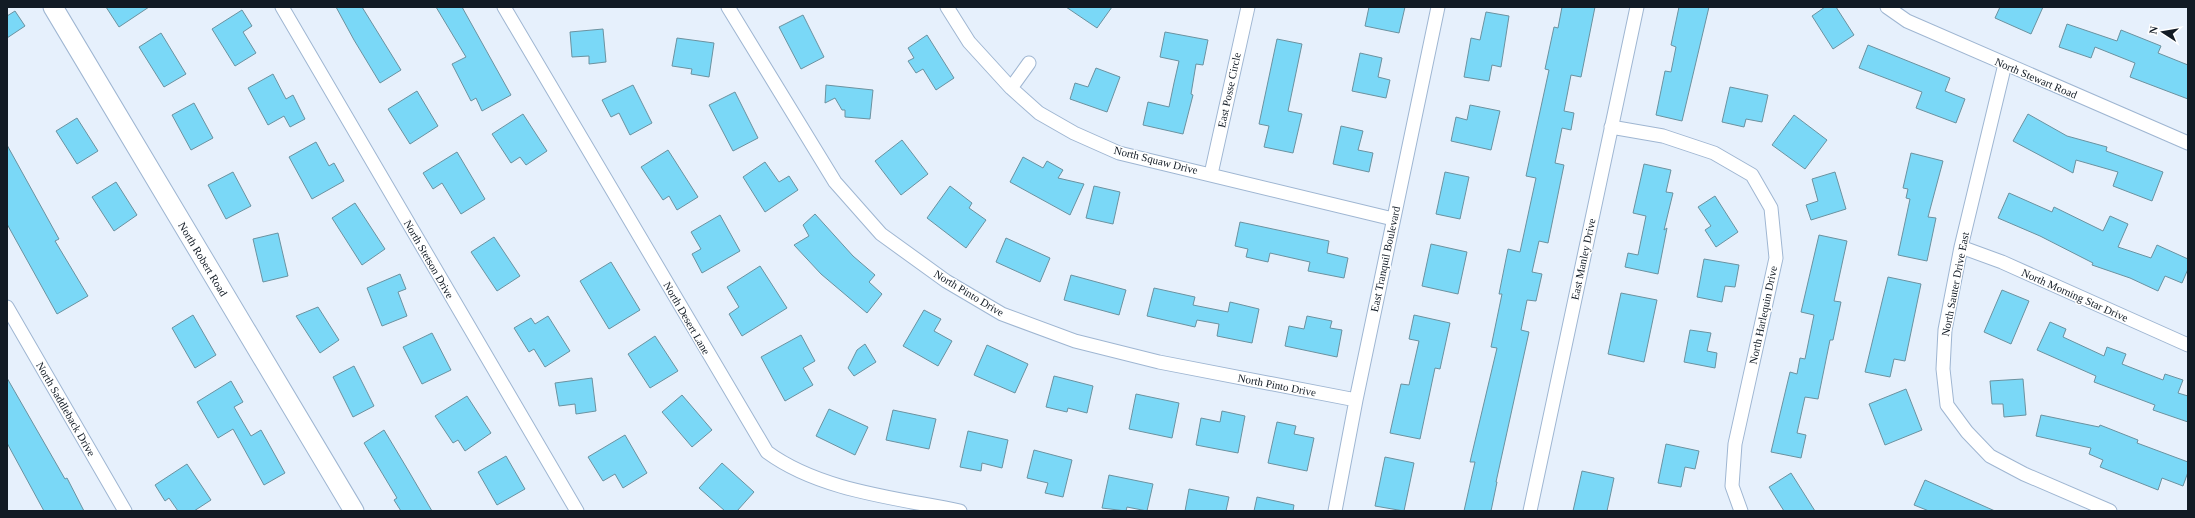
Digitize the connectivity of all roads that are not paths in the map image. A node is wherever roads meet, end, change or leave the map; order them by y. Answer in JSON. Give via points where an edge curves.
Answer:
{"nodes":[{"id":1,"x":53,"y":7,"type":"edge"},
{"id":2,"x":282,"y":7,"type":"edge"},
{"id":3,"x":504,"y":7,"type":"edge"},
{"id":4,"x":728,"y":7,"type":"edge"},
{"id":5,"x":947,"y":7,"type":"edge"},
{"id":6,"x":1248,"y":7,"type":"edge"},
{"id":7,"x":1438,"y":7,"type":"edge"},
{"id":8,"x":1637,"y":7,"type":"edge"},
{"id":9,"x":1887,"y":7,"type":"edge"},
{"id":10,"x":1029,"y":64,"type":"dead end"},
{"id":11,"x":2005,"y":64,"type":"junction"},
{"id":12,"x":1011,"y":88,"type":"junction"},
{"id":13,"x":1611,"y":127,"type":"junction"},
{"id":14,"x":2188,"y":143,"type":"edge"},
{"id":15,"x":1211,"y":174,"type":"junction"},
{"id":16,"x":1393,"y":219,"type":"junction"},
{"id":17,"x":1961,"y":247,"type":"junction"},
{"id":18,"x":7,"y":306,"type":"edge"},
{"id":19,"x":2188,"y":345,"type":"edge"},
{"id":20,"x":1356,"y":400,"type":"junction"},
{"id":21,"x":125,"y":511,"type":"edge"},
{"id":22,"x":354,"y":511,"type":"edge"},
{"id":23,"x":577,"y":511,"type":"edge"},
{"id":24,"x":960,"y":511,"type":"edge"},
{"id":25,"x":1335,"y":511,"type":"edge"},
{"id":26,"x":1530,"y":511,"type":"edge"},
{"id":27,"x":1741,"y":511,"type":"edge"},
{"id":28,"x":2110,"y":511,"type":"edge"}],
"edges":[{"from":1,"to":22,"type":"main road","name":"North Robert Road"},
{"from":2,"to":23,"type":"street","name":"North Stetson Drive"},
{"from":3,"to":24,"type":"street","name":"North Desert Lane","via":[[767,452],[786,466],[838,485]]},
{"from":4,"to":20,"type":"street","name":"North Pinto Drive","via":[[835,182],[881,234],[946,280],[1002,314],[1076,341],[1159,362]]},
{"from":5,"to":12,"type":"street","name":"North Squaw Drive","via":[[969,42]]},
{"from":6,"to":15,"type":"street","name":"East Posse Circle"},
{"from":7,"to":16,"type":"street","name":"East Tranquil Boulevard"},
{"from":8,"to":13,"type":"street","name":"East Manley Drive"},
{"from":9,"to":11,"type":"street","name":"North Stewart Road","via":[[1907,21]]},
{"from":10,"to":12,"type":"street"},
{"from":11,"to":14,"type":"street","name":"North Stewart Road"},
{"from":11,"to":17,"type":"street","name":"North Sauter Drive East"},
{"from":12,"to":15,"type":"street","name":"North Squaw Drive","via":[[1039,113],[1074,133],[1113,150]]},
{"from":13,"to":26,"type":"street","name":"East Manley Drive"},
{"from":13,"to":27,"type":"street","name":"North Harlequin Drive","via":[[1663,136],[1714,153],[1752,175],[1771,208],[1776,258],[1735,444],[1732,486]]},
{"from":15,"to":16,"type":"street","name":"North Squaw Drive"},
{"from":16,"to":20,"type":"street","name":"East Tranquil Boulevard"},
{"from":17,"to":19,"type":"street","name":"North Morning Star Drive","via":[[2002,262]]},
{"from":17,"to":28,"type":"street","name":"North Sauter Drive East","via":[[1945,330],[1942,368],[1947,405],[1967,432],[1990,456],[2024,474]]},
{"from":18,"to":21,"type":"street","name":"North Saddleback Drive"},
{"from":20,"to":25,"type":"street","name":"East Tranquil Boulevard"}]}
